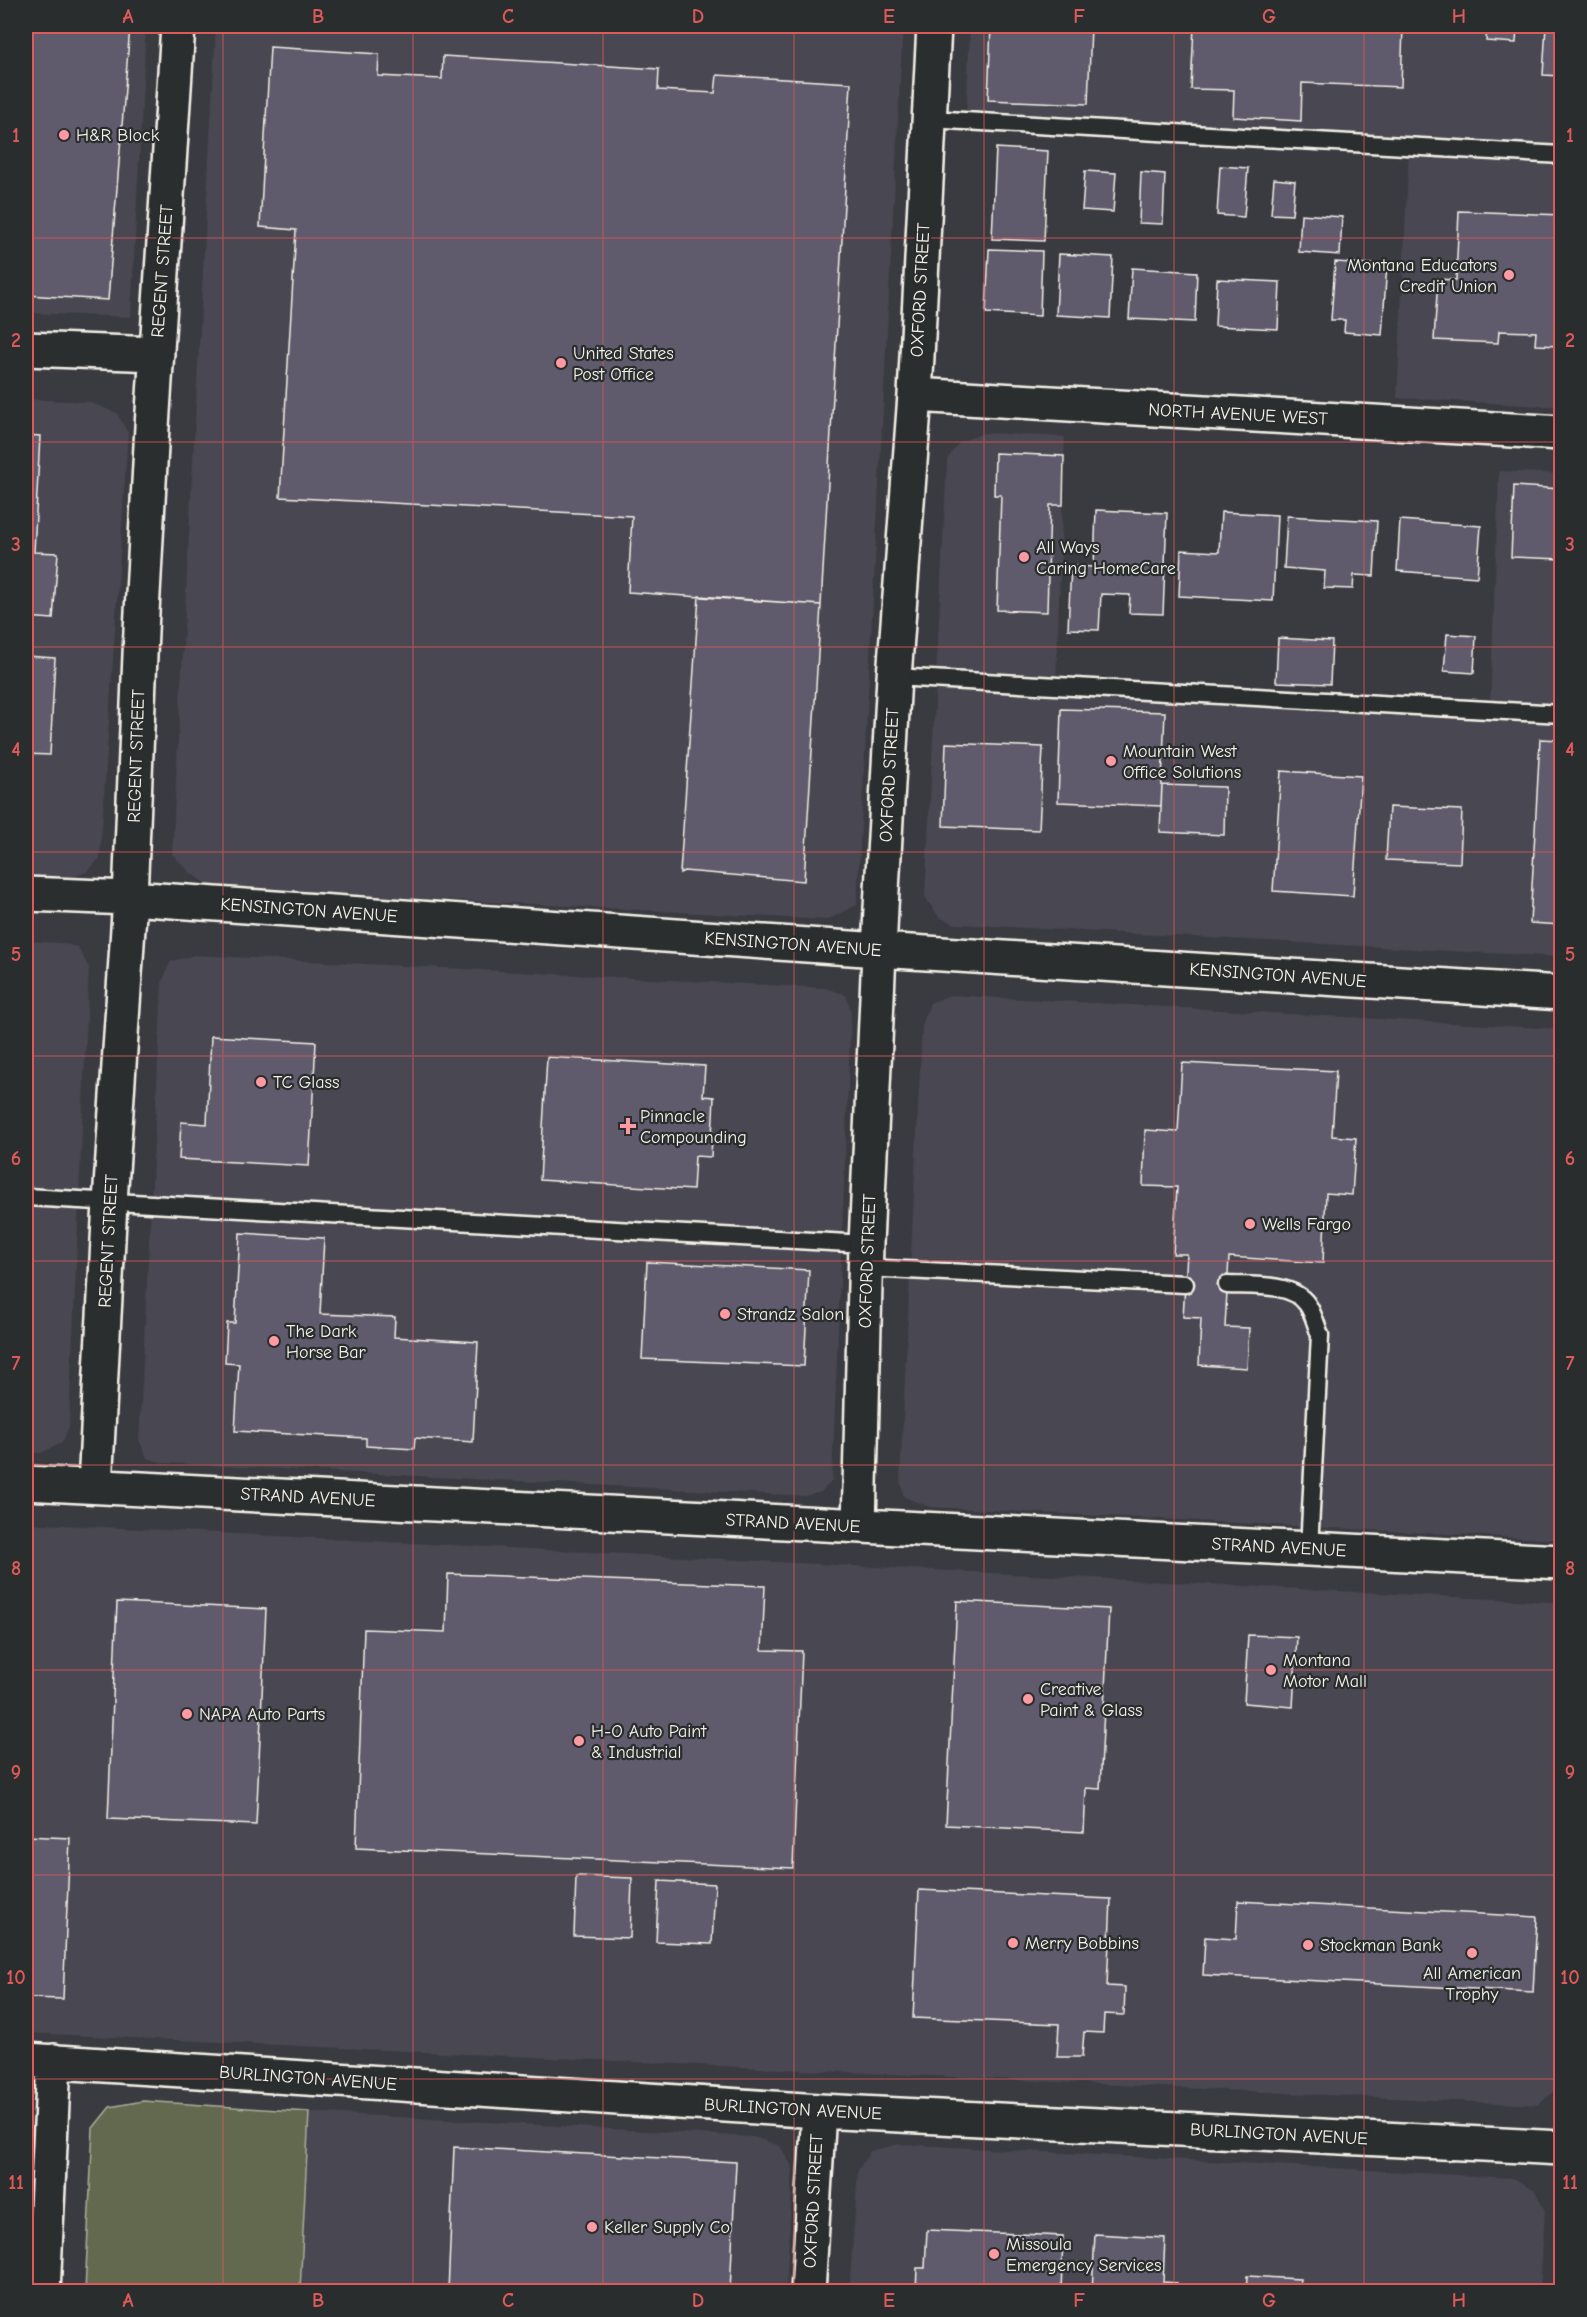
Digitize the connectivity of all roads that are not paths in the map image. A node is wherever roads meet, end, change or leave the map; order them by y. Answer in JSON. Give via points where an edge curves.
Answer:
{"nodes":[{"id":1,"x":178,"y":26,"type":"edge"},
{"id":2,"x":934,"y":26,"type":"edge"},
{"id":3,"x":929,"y":119,"type":"junction"},
{"id":4,"x":1562,"y":155,"type":"edge"},
{"id":5,"x":26,"y":349,"type":"edge"},
{"id":6,"x":157,"y":354,"type":"junction"},
{"id":7,"x":915,"y":395,"type":"junction"},
{"id":8,"x":1562,"y":433,"type":"edge"},
{"id":9,"x":894,"y":677,"type":"junction"},
{"id":10,"x":1562,"y":714,"type":"edge"},
{"id":11,"x":26,"y":894,"type":"edge"},
{"id":12,"x":130,"y":898,"type":"junction"},
{"id":13,"x":879,"y":950,"type":"junction"},
{"id":14,"x":1562,"y":993,"type":"edge"},
{"id":15,"x":26,"y":1197,"type":"edge"},
{"id":16,"x":110,"y":1202,"type":"junction"},
{"id":17,"x":866,"y":1256,"type":"junction"},
{"id":18,"x":1185,"y":1284,"type":"dead end"},
{"id":19,"x":1227,"y":1285,"type":"dead end"},
{"id":20,"x":26,"y":1483,"type":"edge"},
{"id":21,"x":95,"y":1486,"type":"junction"},
{"id":22,"x":859,"y":1526,"type":"junction"},
{"id":23,"x":1309,"y":1549,"type":"junction"},
{"id":24,"x":1562,"y":1562,"type":"edge"},
{"id":25,"x":40,"y":2060,"type":"edge"},
{"id":26,"x":819,"y":2111,"type":"junction"},
{"id":27,"x":1562,"y":2148,"type":"edge"},
{"id":28,"x":43,"y":2292,"type":"edge"},
{"id":29,"x":808,"y":2292,"type":"edge"}],
"edges":[{"from":1,"to":6,"type":"street","name":"REGENT STREET"},
{"from":2,"to":3,"type":"street","name":"OXFORD STREET"},
{"from":3,"to":4,"type":"lane"},
{"from":3,"to":7,"type":"street","name":"OXFORD STREET"},
{"from":5,"to":6,"type":"street"},
{"from":6,"to":12,"type":"street","name":"REGENT STREET"},
{"from":7,"to":8,"type":"street","name":"NORTH AVENUE WEST"},
{"from":7,"to":9,"type":"street","name":"OXFORD STREET"},
{"from":9,"to":10,"type":"lane"},
{"from":9,"to":13,"type":"street","name":"OXFORD STREET"},
{"from":11,"to":12,"type":"street","name":"KENSINGTON AVENUE"},
{"from":12,"to":13,"type":"street","name":"KENSINGTON AVENUE"},
{"from":12,"to":16,"type":"street","name":"REGENT STREET"},
{"from":13,"to":14,"type":"street","name":"KENSINGTON AVENUE"},
{"from":13,"to":17,"type":"street","name":"OXFORD STREET"},
{"from":15,"to":16,"type":"lane"},
{"from":16,"to":17,"type":"lane"},
{"from":16,"to":21,"type":"street","name":"REGENT STREET"},
{"from":17,"to":18,"type":"lane"},
{"from":17,"to":22,"type":"street","name":"OXFORD STREET"},
{"from":19,"to":23,"type":"lane","via":[[1296,1293],[1308,1305],[1320,1335]]},
{"from":20,"to":21,"type":"street","name":"STRAND AVENUE"},
{"from":21,"to":22,"type":"street","name":"STRAND AVENUE"},
{"from":22,"to":23,"type":"street","name":"STRAND AVENUE"},
{"from":23,"to":24,"type":"street","name":"STRAND AVENUE"},
{"from":25,"to":26,"type":"street","name":"BURLINGTON AVENUE"},
{"from":25,"to":28,"type":"street"},
{"from":26,"to":27,"type":"street","name":"BURLINGTON AVENUE"},
{"from":26,"to":29,"type":"street","name":"OXFORD STREET"}]}
